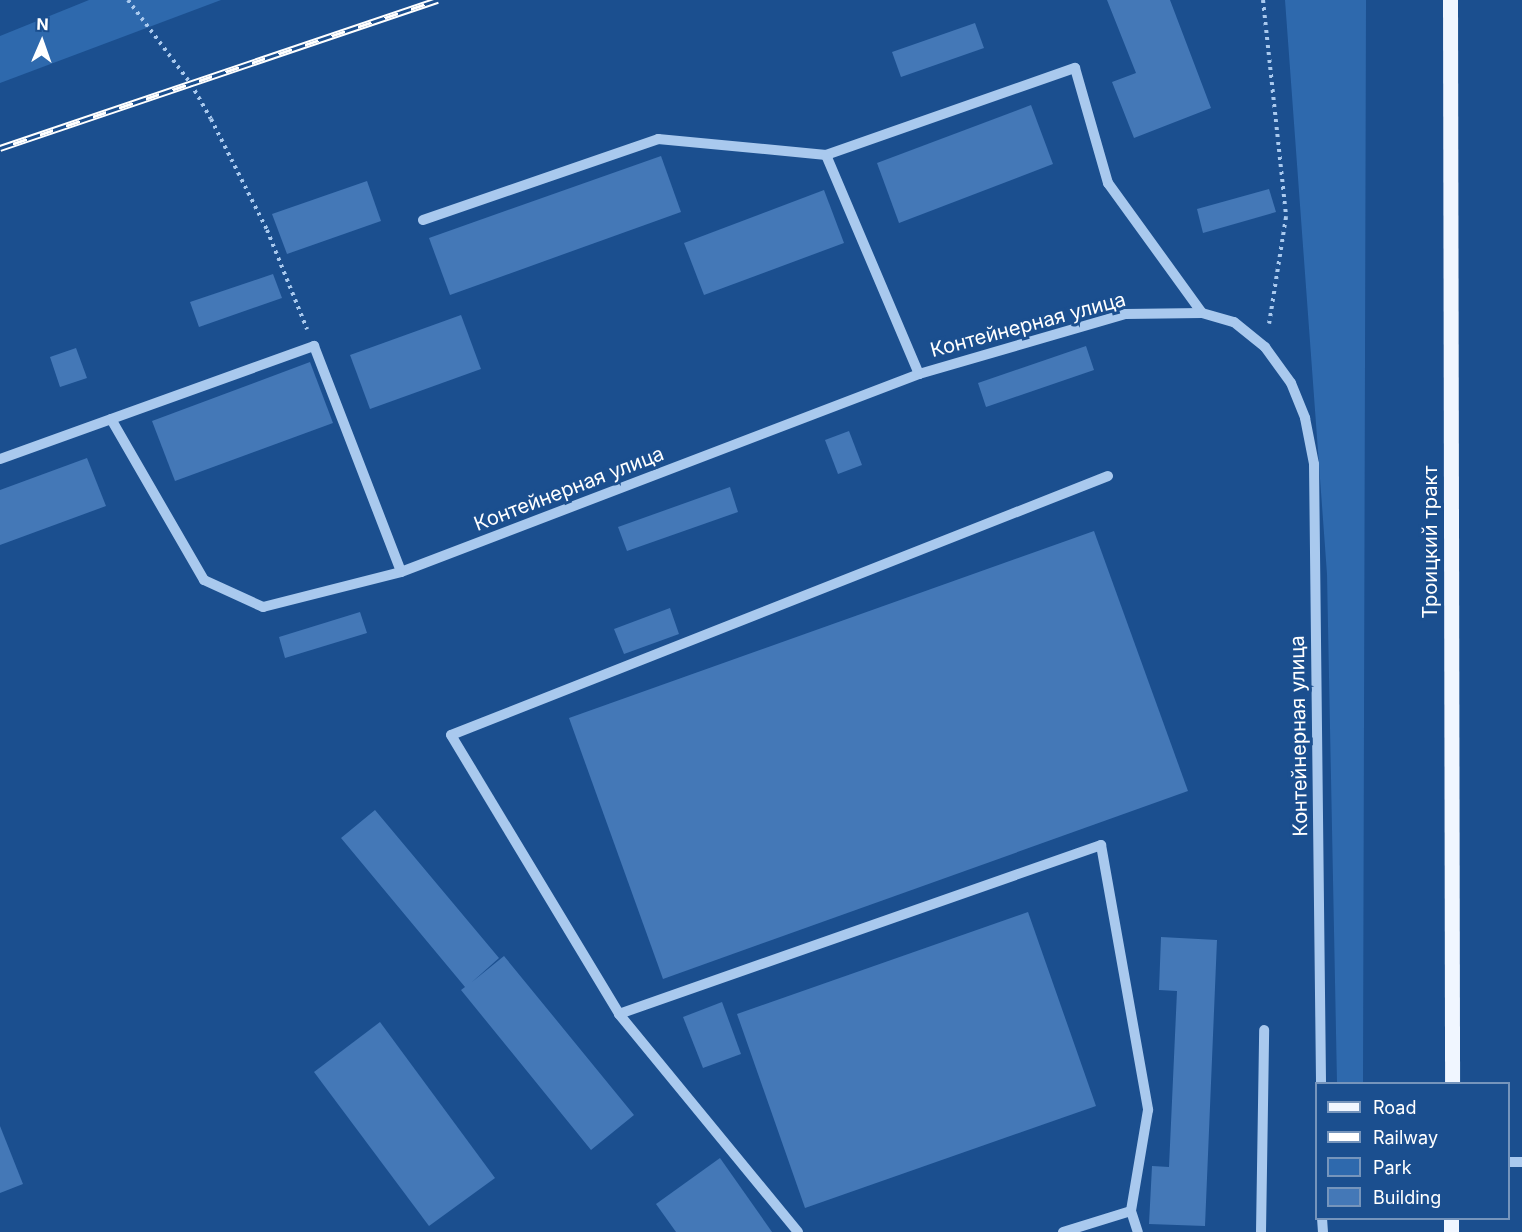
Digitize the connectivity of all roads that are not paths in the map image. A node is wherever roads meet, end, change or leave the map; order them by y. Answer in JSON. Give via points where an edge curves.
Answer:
{"nodes":[{"id":1,"x":1450,"y":0,"type":"edge"},
{"id":2,"x":826,"y":155,"type":"junction"},
{"id":3,"x":423,"y":220,"type":"dead end"},
{"id":4,"x":1202,"y":313,"type":"junction"},
{"id":5,"x":919,"y":374,"type":"junction"},
{"id":6,"x":111,"y":419,"type":"junction"},
{"id":7,"x":0,"y":459,"type":"edge"},
{"id":8,"x":1108,"y":476,"type":"dead end"},
{"id":9,"x":401,"y":572,"type":"junction"},
{"id":10,"x":619,"y":1014,"type":"junction"},
{"id":11,"x":1264,"y":1030,"type":"dead end"},
{"id":12,"x":1321,"y":1082,"type":"edge"},
{"id":13,"x":1452,"y":1082,"type":"edge"},
{"id":14,"x":1131,"y":1211,"type":"junction"},
{"id":15,"x":798,"y":1232,"type":"edge"},
{"id":16,"x":1063,"y":1232,"type":"edge"},
{"id":17,"x":1138,"y":1232,"type":"edge"},
{"id":18,"x":1261,"y":1232,"type":"edge"}],
"edges":[{"from":1,"to":13,"type":"main road","name":"Троицкий тракт"},
{"from":2,"to":3,"type":"street","via":[[658,139]]},
{"from":2,"to":4,"type":"street","via":[[1075,68],[1108,183]]},
{"from":2,"to":5,"type":"street"},
{"from":4,"to":5,"type":"street","name":"Контейнерная улица","via":[[1125,314]]},
{"from":4,"to":12,"type":"street","name":"Контейнерная улица","via":[[1234,322],[1265,347],[1291,383],[1305,418],[1314,464]]},
{"from":5,"to":9,"type":"street","name":"Контейнерная улица"},
{"from":6,"to":7,"type":"street"},
{"from":6,"to":9,"type":"street","name":"Контейнерная улица","via":[[204,580],[262,608]]},
{"from":6,"to":9,"type":"street","via":[[314,346]]},
{"from":8,"to":10,"type":"street","via":[[451,735]]},
{"from":10,"to":14,"type":"street","via":[[1101,845],[1148,1110]]},
{"from":10,"to":15,"type":"street"},
{"from":11,"to":18,"type":"street"},
{"from":14,"to":16,"type":"street"},
{"from":14,"to":17,"type":"street"}]}
